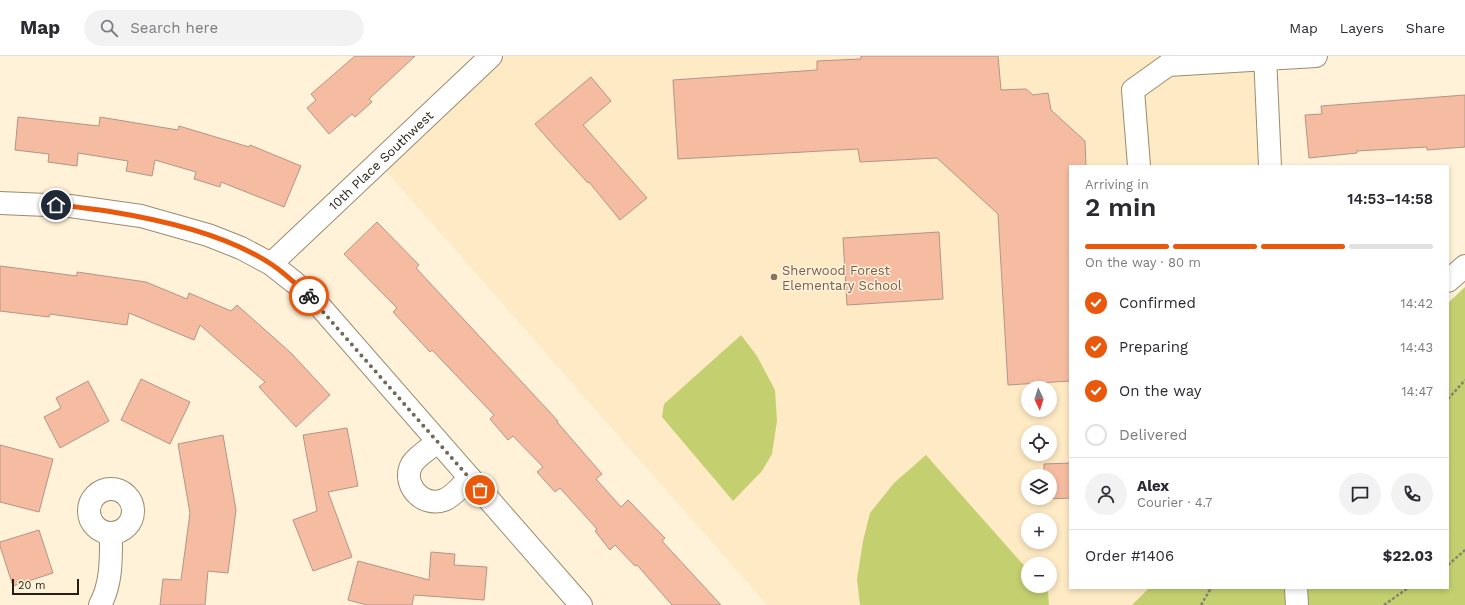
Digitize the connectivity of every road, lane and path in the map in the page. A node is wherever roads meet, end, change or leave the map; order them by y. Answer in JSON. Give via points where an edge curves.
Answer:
{"nodes":[{"id":1,"x":491,"y":56,"type":"edge"},
{"id":2,"x":1316,"y":56,"type":"edge"},
{"id":3,"x":1265,"y":58,"type":"edge"},
{"id":4,"x":1138,"y":165,"type":"edge"},
{"id":5,"x":1270,"y":165,"type":"edge"},
{"id":6,"x":0,"y":203,"type":"edge"},
{"id":7,"x":271,"y":264,"type":"junction"},
{"id":8,"x":1465,"y":266,"type":"edge"},
{"id":9,"x":1449,"y":280,"type":"edge"},
{"id":10,"x":1465,"y":380,"type":"edge"},
{"id":11,"x":1449,"y":398,"type":"edge"},
{"id":12,"x":438,"y":442,"type":"junction"},
{"id":13,"x":470,"y":478,"type":"junction"},
{"id":14,"x":111,"y":533,"type":"dead end"},
{"id":15,"x":1465,"y":550,"type":"edge"},
{"id":16,"x":1449,"y":564,"type":"edge"},
{"id":17,"x":1210,"y":589,"type":"edge"},
{"id":18,"x":1296,"y":589,"type":"edge"},
{"id":19,"x":1407,"y":589,"type":"edge"},
{"id":20,"x":100,"y":605,"type":"edge"},
{"id":21,"x":581,"y":605,"type":"edge"},
{"id":22,"x":1201,"y":605,"type":"edge"},
{"id":23,"x":1297,"y":605,"type":"edge"},
{"id":24,"x":1384,"y":605,"type":"edge"}],
"edges":[{"from":1,"to":7,"type":"street","name":"10th Place Southwest"},
{"from":2,"to":3,"type":"street"},
{"from":3,"to":4,"type":"street","via":[[1168,65],[1132,90]]},
{"from":3,"to":5,"type":"street"},
{"from":6,"to":7,"type":"street","via":[[70,206],[141,216],[208,235]]},
{"from":7,"to":12,"type":"street","via":[[317,303]]},
{"from":8,"to":9,"type":"street"},
{"from":10,"to":11,"type":"path"},
{"from":12,"to":13,"type":"street"},
{"from":12,"to":13,"type":"street","via":[[412,464],[409,472],[410,481],[418,496],[435,502],[443,500]]},
{"from":13,"to":21,"type":"street"},
{"from":14,"to":20,"type":"street","via":[[110,575]]},
{"from":15,"to":16,"type":"path"},
{"from":17,"to":22,"type":"path"},
{"from":18,"to":23,"type":"street"},
{"from":19,"to":24,"type":"path"}]}
